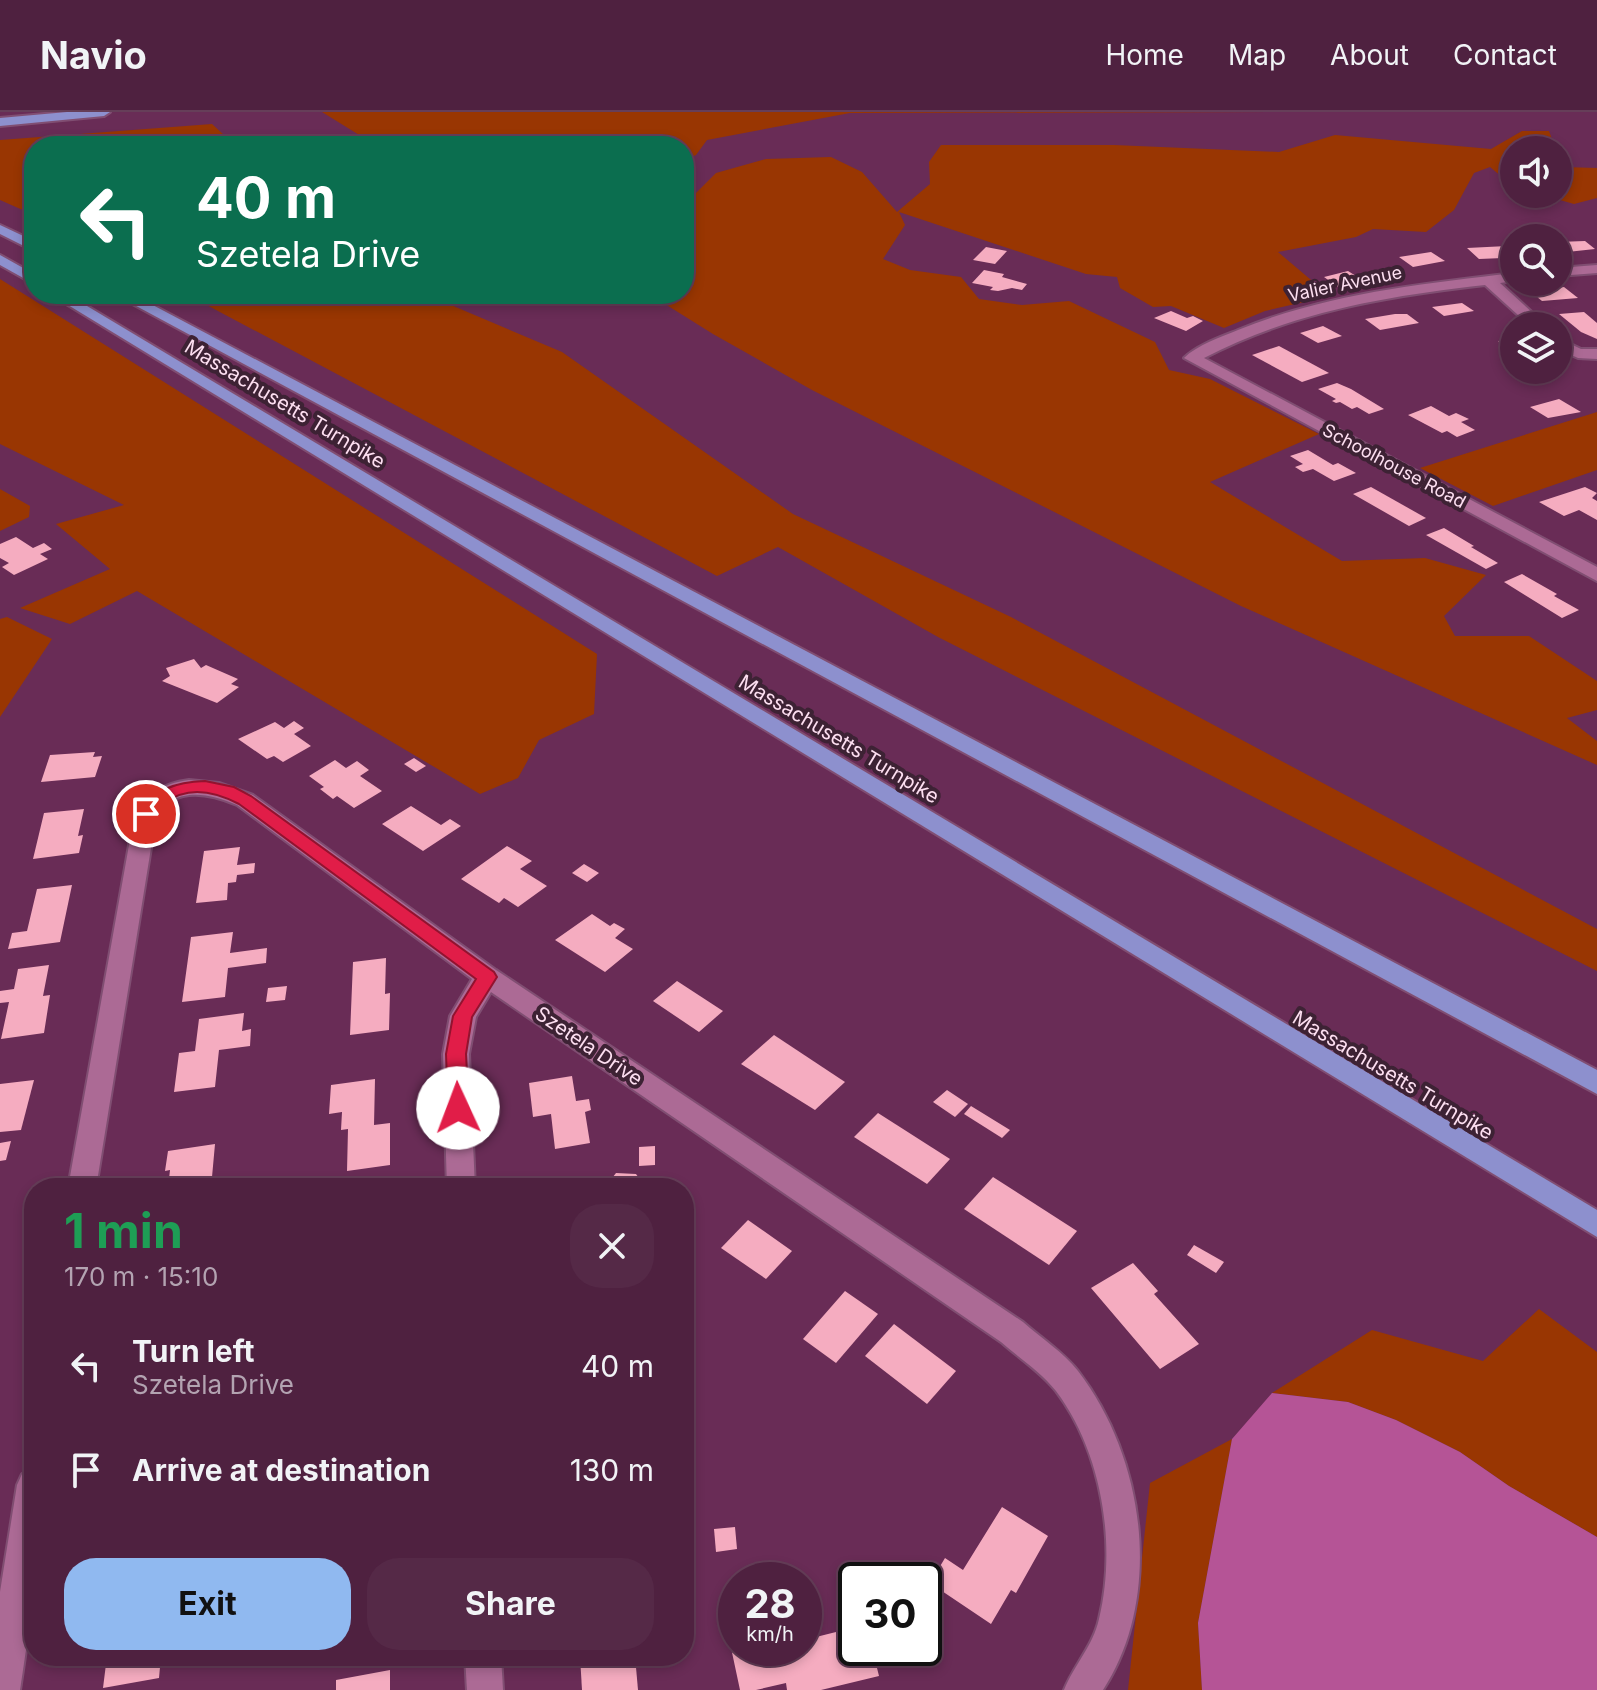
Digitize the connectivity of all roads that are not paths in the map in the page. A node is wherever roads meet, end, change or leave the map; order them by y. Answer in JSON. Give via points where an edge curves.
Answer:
{"nodes":[{"id":1,"x":104,"y":112,"type":"edge"},
{"id":2,"x":0,"y":122,"type":"edge"},
{"id":3,"x":0,"y":229,"type":"edge"},
{"id":4,"x":24,"y":242,"type":"edge"},
{"id":5,"x":0,"y":259,"type":"edge"},
{"id":6,"x":1597,"y":269,"type":"edge"},
{"id":7,"x":1572,"y":271,"type":"edge"},
{"id":8,"x":24,"y":274,"type":"edge"},
{"id":9,"x":1500,"y":279,"type":"edge"},
{"id":10,"x":1488,"y":280,"type":"junction"},
{"id":11,"x":74,"y":304,"type":"edge"},
{"id":12,"x":140,"y":304,"type":"edge"},
{"id":13,"x":1523,"y":312,"type":"edge"},
{"id":14,"x":1572,"y":351,"type":"edge"},
{"id":15,"x":1597,"y":354,"type":"edge"},
{"id":16,"x":1192,"y":358,"type":"joint"},
{"id":17,"x":1597,"y":575,"type":"edge"},
{"id":18,"x":487,"y":977,"type":"junction"},
{"id":19,"x":1597,"y":1083,"type":"edge"},
{"id":20,"x":84,"y":1178,"type":"edge"},
{"id":21,"x":461,"y":1178,"type":"edge"},
{"id":22,"x":1597,"y":1225,"type":"edge"},
{"id":23,"x":24,"y":1549,"type":"edge"},
{"id":24,"x":484,"y":1666,"type":"edge"},
{"id":25,"x":2,"y":1690,"type":"edge"},
{"id":26,"x":485,"y":1690,"type":"edge"},
{"id":27,"x":1082,"y":1690,"type":"edge"}],
"edges":[{"from":1,"to":2,"type":"highway"},
{"from":3,"to":4,"type":"highway"},
{"from":5,"to":8,"type":"highway"},
{"from":6,"to":7,"type":"street"},
{"from":9,"to":10,"type":"street","name":"Valier Avenue"},
{"from":10,"to":13,"type":"street"},
{"from":10,"to":16,"type":"street","name":"Valier Avenue","via":[[1298,313],[1239,332]]},
{"from":11,"to":22,"type":"highway","name":"Massachusetts Turnpike"},
{"from":12,"to":19,"type":"highway","name":"Massachusetts Turnpike"},
{"from":14,"to":15,"type":"street"},
{"from":16,"to":17,"type":"street","name":"Schoolhouse Road"},
{"from":18,"to":20,"type":"street","name":"Szetela Drive","via":[[245,800],[212,787],[171,791],[152,804],[145,817]]},
{"from":18,"to":21,"type":"street","via":[[463,1016],[456,1054]]},
{"from":18,"to":27,"type":"street","name":"Szetela Drive","via":[[1012,1332],[1066,1380],[1093,1423],[1113,1470],[1122,1520],[1122,1579],[1113,1631]]},
{"from":23,"to":25,"type":"street"},
{"from":24,"to":26,"type":"street"}]}
